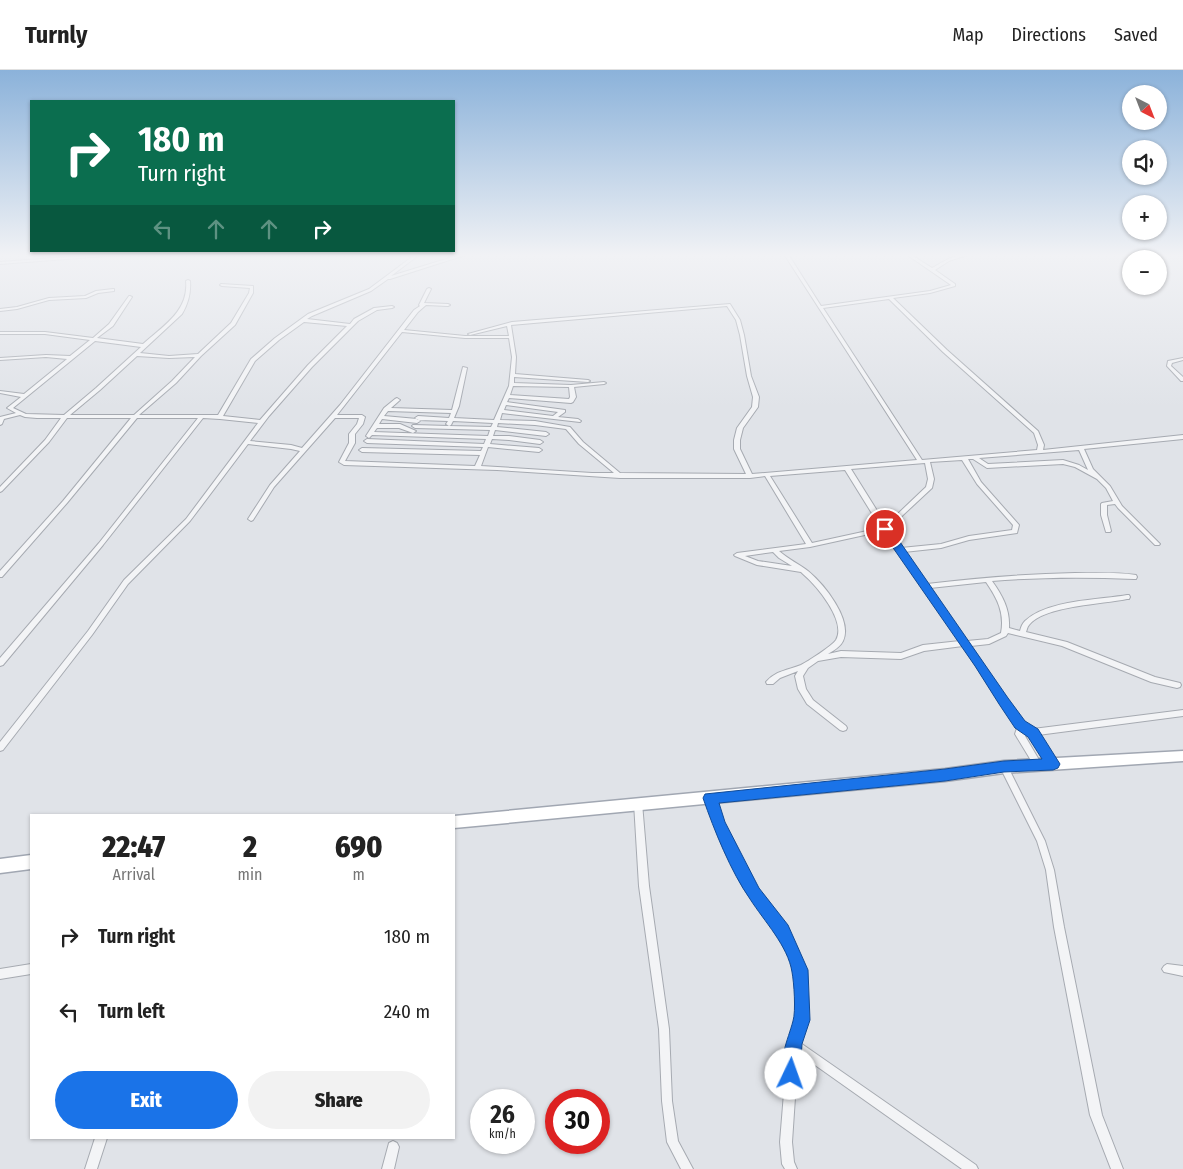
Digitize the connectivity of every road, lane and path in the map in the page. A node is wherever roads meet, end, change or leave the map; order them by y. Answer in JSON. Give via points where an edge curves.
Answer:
{"nodes":[{"id":1,"x":27,"y":305,"type":"edge"},
{"id":2,"x":124,"y":305,"type":"edge"},
{"id":3,"x":184,"y":305,"type":"edge"},
{"id":4,"x":244,"y":305,"type":"edge"},
{"id":5,"x":331,"y":305,"type":"edge"},
{"id":6,"x":724,"y":305,"type":"edge"},
{"id":7,"x":728,"y":305,"type":"edge"},
{"id":8,"x":833,"y":305,"type":"edge"},
{"id":9,"x":898,"y":305,"type":"edge"},
{"id":10,"x":421,"y":306,"type":"edge"},
{"id":11,"x":392,"y":307,"type":"dead end"},
{"id":12,"x":820,"y":307,"type":"joint"},
{"id":13,"x":0,"y":310,"type":"edge"},
{"id":14,"x":302,"y":320,"type":"junction"},
{"id":15,"x":509,"y":324,"type":"junction"},
{"id":16,"x":349,"y":325,"type":"junction"},
{"id":17,"x":401,"y":331,"type":"junction"},
{"id":18,"x":0,"y":333,"type":"edge"},
{"id":19,"x":462,"y":336,"type":"junction"},
{"id":20,"x":510,"y":337,"type":"junction"},
{"id":21,"x":96,"y":339,"type":"junction"},
{"id":22,"x":145,"y":346,"type":"junction"},
{"id":23,"x":135,"y":354,"type":"junction"},
{"id":24,"x":199,"y":355,"type":"junction"},
{"id":25,"x":71,"y":358,"type":"junction"},
{"id":26,"x":0,"y":359,"type":"edge"},
{"id":27,"x":1183,"y":359,"type":"edge"},
{"id":28,"x":465,"y":368,"type":"dead end"},
{"id":29,"x":513,"y":375,"type":"junction"},
{"id":30,"x":1183,"y":380,"type":"edge"},
{"id":31,"x":588,"y":381,"type":"dead end"},
{"id":32,"x":604,"y":383,"type":"dead end"},
{"id":33,"x":512,"y":384,"type":"junction"},
{"id":34,"x":571,"y":386,"type":"junction"},
{"id":35,"x":0,"y":392,"type":"edge"},
{"id":36,"x":25,"y":396,"type":"junction"},
{"id":37,"x":507,"y":396,"type":"junction"},
{"id":38,"x":397,"y":400,"type":"dead end"},
{"id":39,"x":504,"y":403,"type":"junction"},
{"id":40,"x":386,"y":409,"type":"junction"},
{"id":41,"x":500,"y":411,"type":"junction"},
{"id":42,"x":415,"y":412,"type":"junction"},
{"id":43,"x":426,"y":412,"type":"junction"},
{"id":44,"x":454,"y":412,"type":"junction"},
{"id":45,"x":21,"y":413,"type":"junction"},
{"id":46,"x":66,"y":415,"type":"junction"},
{"id":47,"x":333,"y":416,"type":"junction"},
{"id":48,"x":220,"y":417,"type":"junction"},
{"id":49,"x":381,"y":417,"type":"junction"},
{"id":50,"x":556,"y":417,"type":"junction"},
{"id":51,"x":133,"y":418,"type":"junction"},
{"id":52,"x":201,"y":418,"type":"junction"},
{"id":53,"x":1,"y":420,"type":"edge"},
{"id":54,"x":450,"y":420,"type":"junction"},
{"id":55,"x":578,"y":421,"type":"dead end"},
{"id":56,"x":262,"y":422,"type":"junction"},
{"id":57,"x":496,"y":422,"type":"junction"},
{"id":58,"x":375,"y":426,"type":"junction"},
{"id":59,"x":415,"y":426,"type":"junction"},
{"id":60,"x":448,"y":428,"type":"junction"},
{"id":61,"x":493,"y":428,"type":"junction"},
{"id":62,"x":370,"y":433,"type":"junction"},
{"id":63,"x":546,"y":434,"type":"dead end"},
{"id":64,"x":445,"y":437,"type":"junction"},
{"id":65,"x":1183,"y":437,"type":"edge"},
{"id":66,"x":490,"y":438,"type":"junction"},
{"id":67,"x":367,"y":441,"type":"junction"},
{"id":68,"x":246,"y":442,"type":"junction"},
{"id":69,"x":540,"y":442,"type":"dead end"},
{"id":70,"x":408,"y":444,"type":"junction"},
{"id":71,"x":443,"y":444,"type":"junction"},
{"id":72,"x":488,"y":445,"type":"junction"},
{"id":73,"x":1081,"y":448,"type":"junction"},
{"id":74,"x":302,"y":450,"type":"junction"},
{"id":75,"x":362,"y":450,"type":"junction"},
{"id":76,"x":539,"y":450,"type":"dead end"},
{"id":77,"x":1040,"y":450,"type":"junction"},
{"id":78,"x":404,"y":453,"type":"junction"},
{"id":79,"x":439,"y":453,"type":"junction"},
{"id":80,"x":484,"y":454,"type":"junction"},
{"id":81,"x":974,"y":457,"type":"junction"},
{"id":82,"x":964,"y":458,"type":"junction"},
{"id":83,"x":927,"y":461,"type":"junction"},
{"id":84,"x":920,"y":462,"type":"junction"},
{"id":85,"x":359,"y":464,"type":"junction"},
{"id":86,"x":398,"y":466,"type":"junction"},
{"id":87,"x":434,"y":467,"type":"junction"},
{"id":88,"x":477,"y":468,"type":"junction"},
{"id":89,"x":847,"y":468,"type":"junction"},
{"id":90,"x":767,"y":475,"type":"junction"},
{"id":91,"x":620,"y":476,"type":"junction"},
{"id":92,"x":750,"y":476,"type":"junction"},
{"id":93,"x":1099,"y":478,"type":"junction"},
{"id":94,"x":0,"y":490,"type":"edge"},
{"id":95,"x":1117,"y":502,"type":"junction"},
{"id":96,"x":251,"y":519,"type":"dead end"},
{"id":97,"x":885,"y":529,"type":"junction"},
{"id":98,"x":1108,"y":531,"type":"dead end"},
{"id":99,"x":1157,"y":544,"type":"dead end"},
{"id":100,"x":810,"y":545,"type":"junction"},
{"id":101,"x":774,"y":550,"type":"junction"},
{"id":102,"x":900,"y":550,"type":"junction"},
{"id":103,"x":804,"y":570,"type":"junction"},
{"id":104,"x":0,"y":575,"type":"edge"},
{"id":105,"x":1134,"y":577,"type":"dead end"},
{"id":106,"x":987,"y":579,"type":"junction"},
{"id":107,"x":925,"y":586,"type":"junction"},
{"id":108,"x":1127,"y":597,"type":"dead end"},
{"id":109,"x":1005,"y":630,"type":"junction"},
{"id":110,"x":1022,"y":634,"type":"junction"},
{"id":111,"x":966,"y":644,"type":"junction"},
{"id":112,"x":816,"y":659,"type":"junction"},
{"id":113,"x":0,"y":663,"type":"edge"},
{"id":114,"x":805,"y":666,"type":"junction"},
{"id":115,"x":770,"y":682,"type":"dead end"},
{"id":116,"x":1177,"y":685,"type":"dead end"},
{"id":117,"x":1183,"y":714,"type":"edge"},
{"id":118,"x":1020,"y":724,"type":"junction"},
{"id":119,"x":843,"y":728,"type":"dead end"},
{"id":120,"x":1033,"y":733,"type":"junction"},
{"id":121,"x":1020,"y":734,"type":"junction"},
{"id":122,"x":0,"y":748,"type":"edge"},
{"id":123,"x":1183,"y":756,"type":"edge"},
{"id":124,"x":1053,"y":764,"type":"junction"},
{"id":125,"x":1038,"y":765,"type":"junction"},
{"id":126,"x":1004,"y":766,"type":"junction"},
{"id":127,"x":710,"y":798,"type":"junction"},
{"id":128,"x":638,"y":803,"type":"junction"},
{"id":129,"x":455,"y":822,"type":"edge"},
{"id":130,"x":30,"y":862,"type":"edge"},
{"id":131,"x":0,"y":866,"type":"edge"},
{"id":132,"x":30,"y":969,"type":"edge"},
{"id":133,"x":1168,"y":969,"type":"dead end"},
{"id":134,"x":1183,"y":971,"type":"edge"},
{"id":135,"x":0,"y":974,"type":"edge"},
{"id":136,"x":793,"y":1044,"type":"junction"},
{"id":137,"x":101,"y":1139,"type":"edge"},
{"id":138,"x":393,"y":1147,"type":"dead end"},
{"id":139,"x":91,"y":1169,"type":"edge"},
{"id":140,"x":388,"y":1169,"type":"edge"},
{"id":141,"x":687,"y":1169,"type":"edge"},
{"id":142,"x":791,"y":1169,"type":"edge"},
{"id":143,"x":972,"y":1169,"type":"edge"},
{"id":144,"x":1117,"y":1169,"type":"edge"}],
"edges":[{"from":1,"to":13,"type":"street"},
{"from":2,"to":21,"type":"street"},
{"from":3,"to":22,"type":"street"},
{"from":4,"to":24,"type":"street","via":[[233,324]]},
{"from":5,"to":14,"type":"street"},
{"from":6,"to":15,"type":"street"},
{"from":7,"to":92,"type":"street","via":[[738,320],[756,397],[756,407],[740,428],[737,440],[737,449]]},
{"from":8,"to":12,"type":"street"},
{"from":9,"to":77,"type":"street","via":[[1036,432]]},
{"from":10,"to":17,"type":"street"},
{"from":11,"to":16,"type":"street","via":[[376,309]]},
{"from":12,"to":84,"type":"street"},
{"from":14,"to":16,"type":"street"},
{"from":14,"to":48,"type":"street","via":[[253,360]]},
{"from":15,"to":19,"type":"street"},
{"from":15,"to":20,"type":"street"},
{"from":16,"to":56,"type":"street"},
{"from":17,"to":19,"type":"street"},
{"from":17,"to":47,"type":"street"},
{"from":18,"to":21,"type":"street"},
{"from":19,"to":20,"type":"street"},
{"from":20,"to":29,"type":"street"},
{"from":21,"to":22,"type":"street"},
{"from":21,"to":25,"type":"street"},
{"from":22,"to":23,"type":"street"},
{"from":23,"to":24,"type":"street","via":[[169,358]]},
{"from":23,"to":46,"type":"street"},
{"from":24,"to":51,"type":"street","via":[[178,379]]},
{"from":25,"to":26,"type":"street"},
{"from":25,"to":36,"type":"street"},
{"from":27,"to":30,"type":"street","via":[[1174,360],[1169,366]]},
{"from":28,"to":44,"type":"street"},
{"from":29,"to":31,"type":"street"},
{"from":29,"to":33,"type":"street"},
{"from":32,"to":34,"type":"street"},
{"from":33,"to":34,"type":"street"},
{"from":33,"to":37,"type":"street"},
{"from":34,"to":37,"type":"street","via":[[571,401]]},
{"from":35,"to":36,"type":"street"},
{"from":36,"to":45,"type":"street","via":[[10,408]]},
{"from":37,"to":39,"type":"street"},
{"from":38,"to":40,"type":"street"},
{"from":39,"to":41,"type":"street"},
{"from":39,"to":50,"type":"street","via":[[563,411]]},
{"from":40,"to":42,"type":"street"},
{"from":40,"to":49,"type":"street"},
{"from":41,"to":50,"type":"street"},
{"from":41,"to":57,"type":"street"},
{"from":42,"to":43,"type":"street"},
{"from":42,"to":59,"type":"street"},
{"from":43,"to":44,"type":"street"},
{"from":43,"to":59,"type":"street"},
{"from":44,"to":54,"type":"street"},
{"from":45,"to":46,"type":"street"},
{"from":45,"to":53,"type":"street"},
{"from":46,"to":51,"type":"street"},
{"from":46,"to":94,"type":"street","via":[[47,441]]},
{"from":47,"to":74,"type":"street"},
{"from":47,"to":85,"type":"street","via":[[362,417],[342,462]]},
{"from":48,"to":52,"type":"street"},
{"from":48,"to":56,"type":"street"},
{"from":49,"to":58,"type":"street"},
{"from":49,"to":59,"type":"street"},
{"from":50,"to":55,"type":"street"},
{"from":51,"to":52,"type":"street"},
{"from":51,"to":104,"type":"street","via":[[66,502]]},
{"from":52,"to":113,"type":"street","via":[[101,544]]},
{"from":54,"to":57,"type":"street"},
{"from":54,"to":59,"type":"street"},
{"from":54,"to":60,"type":"street"},
{"from":56,"to":68,"type":"street"},
{"from":57,"to":61,"type":"street"},
{"from":57,"to":91,"type":"street","via":[[568,428]]},
{"from":58,"to":59,"type":"street"},
{"from":58,"to":62,"type":"street"},
{"from":59,"to":60,"type":"street"},
{"from":59,"to":62,"type":"street"},
{"from":59,"to":64,"type":"street"},
{"from":59,"to":70,"type":"street"},
{"from":60,"to":61,"type":"street"},
{"from":60,"to":64,"type":"street"},
{"from":61,"to":63,"type":"street"},
{"from":61,"to":66,"type":"street"},
{"from":62,"to":67,"type":"street"},
{"from":64,"to":66,"type":"street"},
{"from":64,"to":71,"type":"street"},
{"from":65,"to":73,"type":"street"},
{"from":66,"to":69,"type":"street"},
{"from":66,"to":72,"type":"street"},
{"from":67,"to":70,"type":"street"},
{"from":67,"to":75,"type":"street"},
{"from":68,"to":74,"type":"street"},
{"from":68,"to":122,"type":"street","via":[[188,520],[126,582]]},
{"from":70,"to":71,"type":"street"},
{"from":70,"to":78,"type":"street"},
{"from":71,"to":72,"type":"street"},
{"from":71,"to":79,"type":"street"},
{"from":72,"to":76,"type":"street"},
{"from":72,"to":80,"type":"street"},
{"from":73,"to":77,"type":"street"},
{"from":73,"to":93,"type":"street","via":[[1091,470]]},
{"from":74,"to":96,"type":"street","via":[[272,486]]},
{"from":75,"to":78,"type":"street"},
{"from":75,"to":85,"type":"street"},
{"from":77,"to":81,"type":"street"},
{"from":78,"to":79,"type":"street"},
{"from":78,"to":86,"type":"street"},
{"from":79,"to":80,"type":"street"},
{"from":79,"to":87,"type":"street"},
{"from":80,"to":88,"type":"street"},
{"from":81,"to":82,"type":"street"},
{"from":81,"to":93,"type":"street","via":[[988,466],[1063,462]]},
{"from":82,"to":83,"type":"street"},
{"from":82,"to":102,"type":"street","via":[[979,483],[1016,526],[1015,532]]},
{"from":83,"to":84,"type":"street"},
{"from":83,"to":97,"type":"street","via":[[931,480],[929,488]]},
{"from":84,"to":89,"type":"street"},
{"from":85,"to":86,"type":"street"},
{"from":86,"to":87,"type":"street"},
{"from":87,"to":88,"type":"street"},
{"from":88,"to":91,"type":"street"},
{"from":89,"to":90,"type":"street"},
{"from":89,"to":97,"type":"street"},
{"from":90,"to":92,"type":"street"},
{"from":90,"to":100,"type":"street"},
{"from":91,"to":92,"type":"street"},
{"from":93,"to":95,"type":"street"},
{"from":95,"to":98,"type":"street","via":[[1104,504]]},
{"from":95,"to":99,"type":"street"},
{"from":97,"to":100,"type":"street"},
{"from":97,"to":102,"type":"street"},
{"from":100,"to":101,"type":"street"},
{"from":101,"to":103,"type":"street","via":[[783,560]]},
{"from":101,"to":103,"type":"street","via":[[737,555],[771,567]]},
{"from":102,"to":107,"type":"street"},
{"from":103,"to":112,"type":"street","via":[[826,591],[842,634],[838,642]]},
{"from":105,"to":106,"type":"street","via":[[1078,574]]},
{"from":106,"to":107,"type":"street"},
{"from":106,"to":109,"type":"street","via":[[1005,610]]},
{"from":107,"to":111,"type":"street"},
{"from":108,"to":110,"type":"street","via":[[1046,612],[1030,620]]},
{"from":109,"to":110,"type":"street"},
{"from":109,"to":111,"type":"street","via":[[1004,634],[989,641]]},
{"from":110,"to":116,"type":"street","via":[[1064,644],[1154,680]]},
{"from":111,"to":112,"type":"street","via":[[923,648],[901,656],[841,654]]},
{"from":111,"to":118,"type":"street"},
{"from":112,"to":114,"type":"street"},
{"from":114,"to":115,"type":"street","via":[[777,676]]},
{"from":114,"to":119,"type":"street","via":[[799,676],[802,689],[810,702]]},
{"from":117,"to":120,"type":"street"},
{"from":118,"to":120,"type":"street"},
{"from":118,"to":121,"type":"street"},
{"from":120,"to":121,"type":"street"},
{"from":120,"to":124,"type":"street"},
{"from":121,"to":125,"type":"street"},
{"from":123,"to":124,"type":"main road"},
{"from":124,"to":125,"type":"main road"},
{"from":125,"to":126,"type":"main road"},
{"from":126,"to":127,"type":"main road","via":[[945,775]]},
{"from":126,"to":144,"type":"street","via":[[1033,824],[1050,870],[1096,1115]]},
{"from":127,"to":128,"type":"main road"},
{"from":127,"to":136,"type":"street","via":[[754,893],[782,930],[800,970],[802,1020]]},
{"from":128,"to":129,"type":"main road"},
{"from":128,"to":141,"type":"street","via":[[644,886],[664,1028],[667,1101],[673,1142]]},
{"from":130,"to":131,"type":"main road"},
{"from":132,"to":135,"type":"street"},
{"from":133,"to":134,"type":"street"},
{"from":136,"to":142,"type":"street","via":[[786,1142]]},
{"from":136,"to":143,"type":"street"},
{"from":137,"to":139,"type":"street"},
{"from":138,"to":140,"type":"street"}]}
